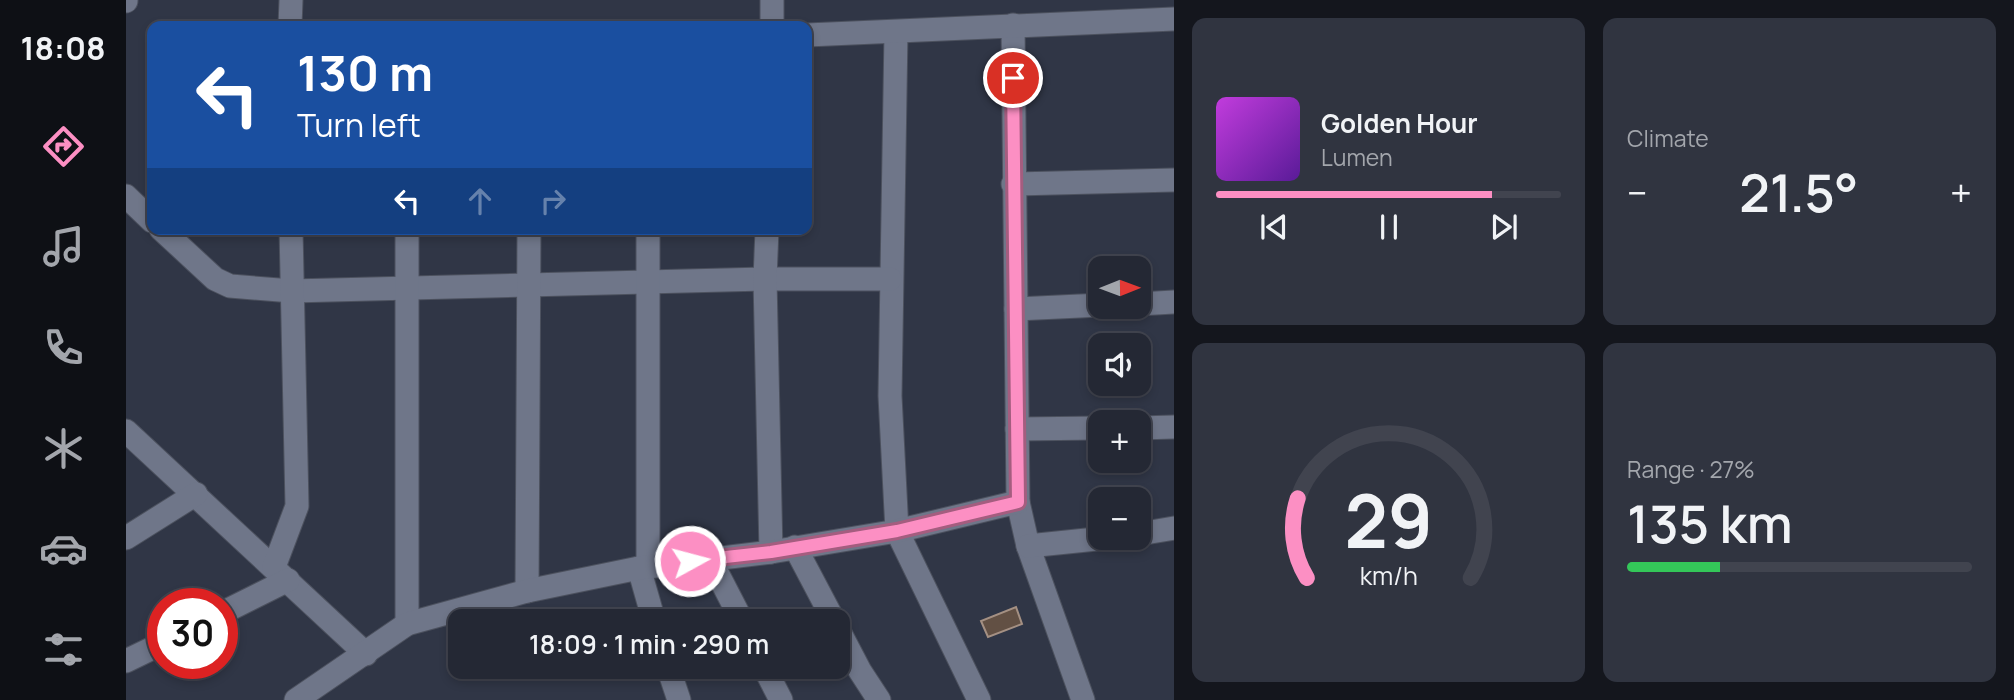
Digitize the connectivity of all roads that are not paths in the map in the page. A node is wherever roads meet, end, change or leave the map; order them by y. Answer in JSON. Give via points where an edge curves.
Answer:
{"nodes":[{"id":1,"x":291,"y":0,"type":"edge"},
{"id":2,"x":772,"y":0,"type":"edge"},
{"id":3,"x":1134,"y":10,"type":"edge"},
{"id":4,"x":1174,"y":19,"type":"edge"},
{"id":5,"x":290,"y":21,"type":"edge"},
{"id":6,"x":772,"y":21,"type":"edge"},
{"id":7,"x":1013,"y":25,"type":"junction"},
{"id":8,"x":896,"y":32,"type":"junction"},
{"id":9,"x":812,"y":35,"type":"edge"},
{"id":10,"x":1174,"y":180,"type":"edge"},
{"id":11,"x":1013,"y":184,"type":"junction"},
{"id":12,"x":126,"y":196,"type":"edge"},
{"id":13,"x":147,"y":216,"type":"edge"},
{"id":14,"x":168,"y":235,"type":"edge"},
{"id":15,"x":291,"y":235,"type":"edge"},
{"id":16,"x":407,"y":235,"type":"edge"},
{"id":17,"x":528,"y":235,"type":"edge"},
{"id":18,"x":648,"y":235,"type":"edge"},
{"id":19,"x":767,"y":235,"type":"edge"},
{"id":20,"x":765,"y":279,"type":"junction"},
{"id":21,"x":890,"y":279,"type":"junction"},
{"id":22,"x":649,"y":283,"type":"junction"},
{"id":23,"x":528,"y":286,"type":"junction"},
{"id":24,"x":407,"y":289,"type":"junction"},
{"id":25,"x":292,"y":291,"type":"junction"},
{"id":26,"x":1174,"y":302,"type":"edge"},
{"id":27,"x":1152,"y":303,"type":"edge"},
{"id":28,"x":1088,"y":306,"type":"edge"},
{"id":29,"x":1016,"y":309,"type":"junction"},
{"id":30,"x":1174,"y":427,"type":"edge"},
{"id":31,"x":1088,"y":428,"type":"edge"},
{"id":32,"x":1151,"y":428,"type":"edge"},
{"id":33,"x":1017,"y":429,"type":"junction"},
{"id":34,"x":126,"y":431,"type":"edge"},
{"id":35,"x":196,"y":494,"type":"junction"},
{"id":36,"x":1018,"y":502,"type":"junction"},
{"id":37,"x":1174,"y":528,"type":"edge"},
{"id":38,"x":897,"y":531,"type":"junction"},
{"id":39,"x":1151,"y":532,"type":"edge"},
{"id":40,"x":126,"y":538,"type":"edge"},
{"id":41,"x":1088,"y":540,"type":"edge"},
{"id":42,"x":1028,"y":546,"type":"junction"},
{"id":43,"x":795,"y":547,"type":"junction"},
{"id":44,"x":771,"y":552,"type":"junction"},
{"id":45,"x":710,"y":559,"type":"junction"},
{"id":46,"x":644,"y":567,"type":"junction"},
{"id":47,"x":281,"y":574,"type":"junction"},
{"id":48,"x":527,"y":591,"type":"junction"},
{"id":49,"x":238,"y":602,"type":"edge"},
{"id":50,"x":652,"y":609,"type":"edge"},
{"id":51,"x":736,"y":609,"type":"edge"},
{"id":52,"x":828,"y":609,"type":"edge"},
{"id":53,"x":407,"y":624,"type":"junction"},
{"id":54,"x":147,"y":650,"type":"edge"},
{"id":55,"x":850,"y":650,"type":"edge"},
{"id":56,"x":366,"y":654,"type":"junction"},
{"id":57,"x":126,"y":661,"type":"edge"},
{"id":58,"x":672,"y":679,"type":"edge"},
{"id":59,"x":770,"y":679,"type":"edge"},
{"id":60,"x":296,"y":700,"type":"edge"},
{"id":61,"x":679,"y":700,"type":"edge"},
{"id":62,"x":781,"y":700,"type":"edge"},
{"id":63,"x":879,"y":700,"type":"edge"},
{"id":64,"x":979,"y":700,"type":"edge"},
{"id":65,"x":1083,"y":700,"type":"edge"}],
"edges":[{"from":1,"to":5,"type":"street"},
{"from":2,"to":6,"type":"street"},
{"from":3,"to":4,"type":"street"},
{"from":3,"to":7,"type":"street"},
{"from":7,"to":8,"type":"street"},
{"from":7,"to":11,"type":"street"},
{"from":8,"to":9,"type":"street"},
{"from":8,"to":21,"type":"street"},
{"from":10,"to":11,"type":"street"},
{"from":11,"to":29,"type":"street"},
{"from":12,"to":13,"type":"street"},
{"from":14,"to":25,"type":"street","via":[[215,279],[230,286]]},
{"from":15,"to":25,"type":"street"},
{"from":16,"to":24,"type":"street"},
{"from":17,"to":23,"type":"street"},
{"from":18,"to":22,"type":"street"},
{"from":19,"to":20,"type":"street"},
{"from":20,"to":21,"type":"street"},
{"from":20,"to":22,"type":"street"},
{"from":20,"to":44,"type":"street"},
{"from":21,"to":38,"type":"street"},
{"from":22,"to":23,"type":"street"},
{"from":22,"to":46,"type":"street"},
{"from":23,"to":24,"type":"street"},
{"from":23,"to":48,"type":"street"},
{"from":24,"to":25,"type":"street"},
{"from":24,"to":53,"type":"street"},
{"from":25,"to":47,"type":"street","via":[[297,506]]},
{"from":26,"to":27,"type":"street"},
{"from":28,"to":29,"type":"street"},
{"from":29,"to":33,"type":"street"},
{"from":30,"to":32,"type":"street"},
{"from":31,"to":33,"type":"street"},
{"from":33,"to":36,"type":"street"},
{"from":34,"to":35,"type":"street"},
{"from":35,"to":40,"type":"street"},
{"from":35,"to":47,"type":"street"},
{"from":36,"to":38,"type":"street"},
{"from":36,"to":42,"type":"street"},
{"from":37,"to":39,"type":"street"},
{"from":38,"to":43,"type":"street"},
{"from":38,"to":64,"type":"street"},
{"from":41,"to":42,"type":"street"},
{"from":42,"to":65,"type":"street"},
{"from":43,"to":44,"type":"street"},
{"from":43,"to":52,"type":"street"},
{"from":44,"to":45,"type":"street"},
{"from":45,"to":46,"type":"street"},
{"from":45,"to":51,"type":"street"},
{"from":46,"to":48,"type":"street"},
{"from":46,"to":50,"type":"street"},
{"from":47,"to":49,"type":"street"},
{"from":47,"to":56,"type":"street"},
{"from":48,"to":53,"type":"street"},
{"from":53,"to":56,"type":"street"},
{"from":54,"to":57,"type":"street"},
{"from":55,"to":63,"type":"street"},
{"from":56,"to":60,"type":"street"},
{"from":58,"to":61,"type":"street"},
{"from":59,"to":62,"type":"street"}]}
